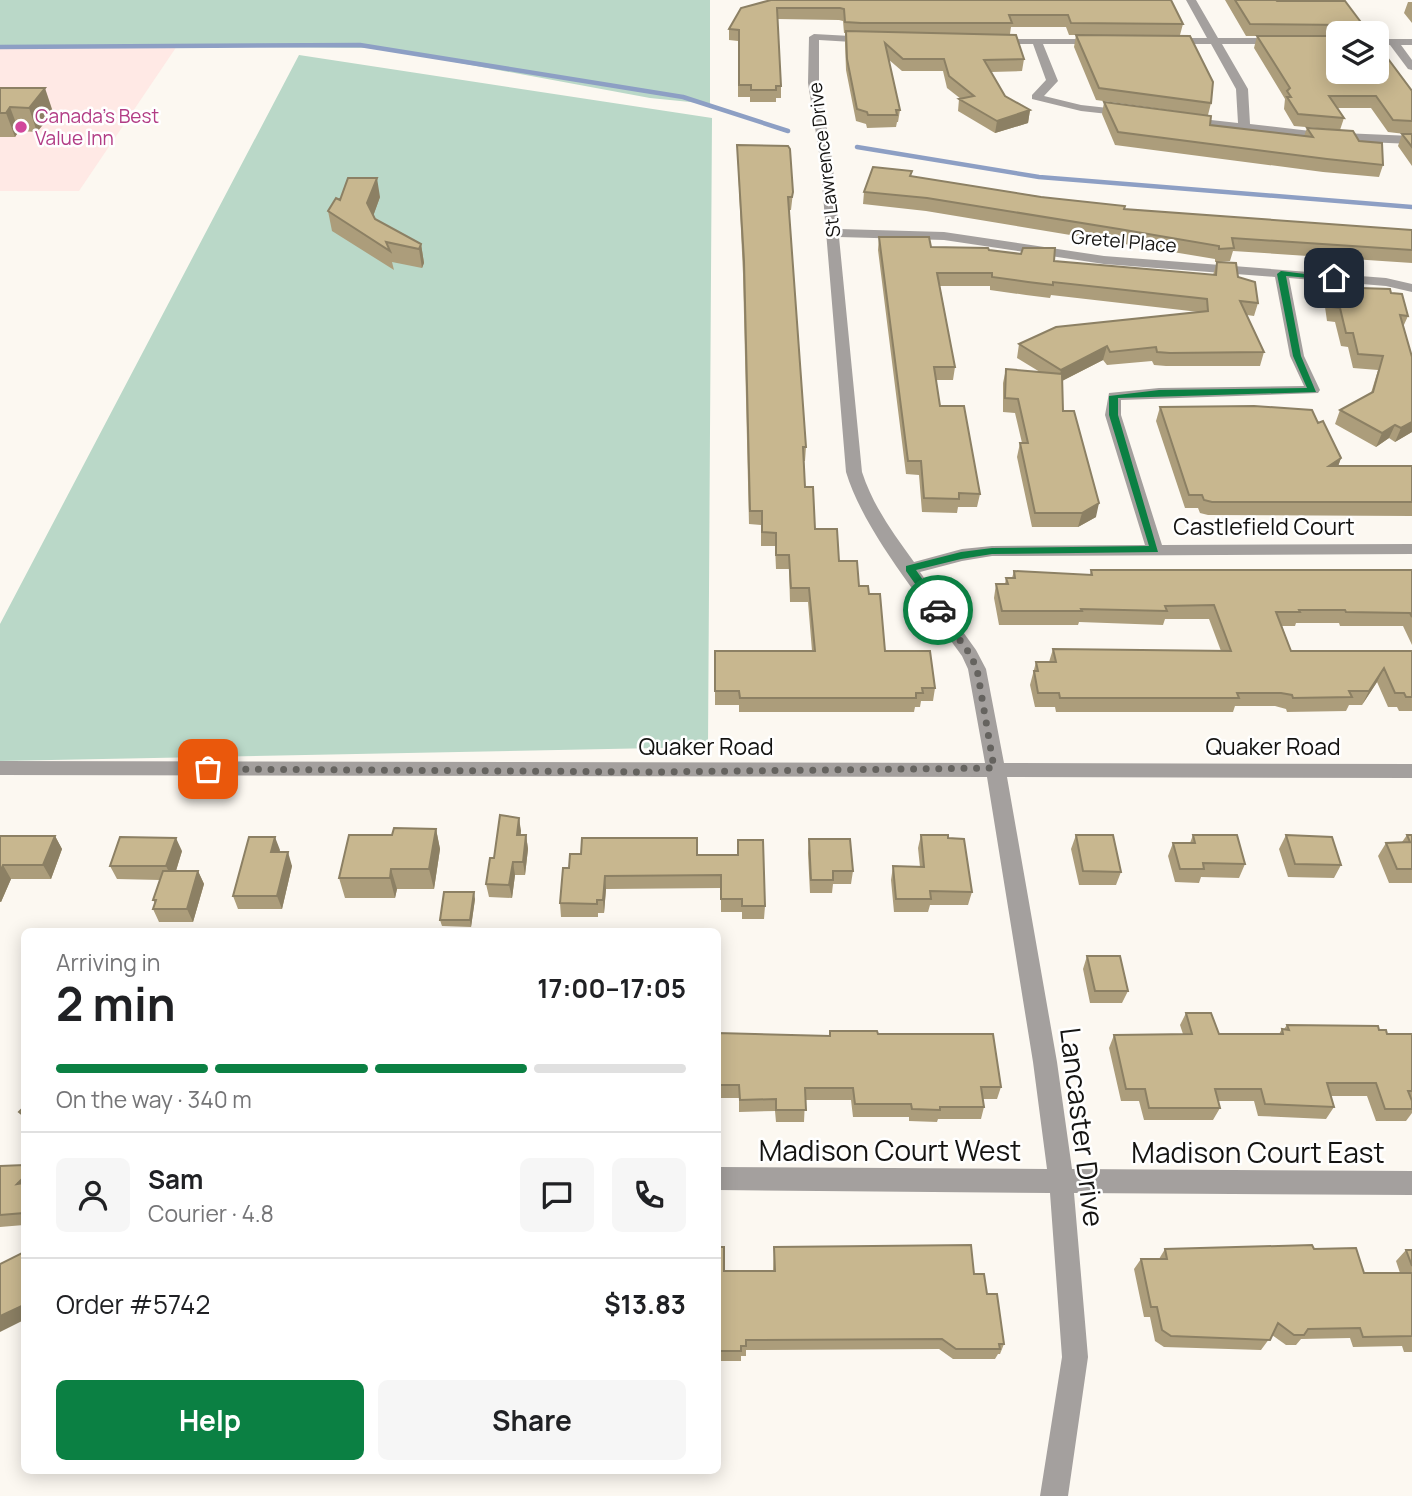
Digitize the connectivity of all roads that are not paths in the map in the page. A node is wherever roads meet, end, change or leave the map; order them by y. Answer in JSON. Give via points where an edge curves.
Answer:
{"nodes":[{"id":1,"x":1191,"y":0,"type":"edge"},
{"id":2,"x":887,"y":41,"type":"edge"},
{"id":3,"x":983,"y":41,"type":"edge"},
{"id":4,"x":1037,"y":41,"type":"junction"},
{"id":5,"x":1119,"y":41,"type":"edge"},
{"id":6,"x":1160,"y":41,"type":"edge"},
{"id":7,"x":1214,"y":41,"type":"junction"},
{"id":8,"x":1297,"y":41,"type":"edge"},
{"id":9,"x":1389,"y":42,"type":"edge"},
{"id":10,"x":1393,"y":42,"type":"junction"},
{"id":11,"x":1412,"y":42,"type":"edge"},
{"id":12,"x":1412,"y":67,"type":"edge"},
{"id":13,"x":1135,"y":114,"type":"edge"},
{"id":14,"x":1176,"y":119,"type":"edge"},
{"id":15,"x":1244,"y":127,"type":"junction"},
{"id":16,"x":1412,"y":140,"type":"edge"},
{"id":17,"x":833,"y":233,"type":"junction"},
{"id":18,"x":1281,"y":274,"type":"junction"},
{"id":19,"x":1412,"y":288,"type":"edge"},
{"id":20,"x":1412,"y":549,"type":"edge"},
{"id":21,"x":1155,"y":550,"type":"junction"},
{"id":22,"x":909,"y":569,"type":"junction"},
{"id":23,"x":0,"y":768,"type":"edge"},
{"id":24,"x":994,"y":768,"type":"junction"},
{"id":25,"x":1412,"y":771,"type":"edge"},
{"id":26,"x":721,"y":1180,"type":"edge"},
{"id":27,"x":1061,"y":1181,"type":"junction"},
{"id":28,"x":1412,"y":1183,"type":"edge"},
{"id":29,"x":1054,"y":1496,"type":"edge"}],
"edges":[{"from":1,"to":7,"type":"street"},
{"from":2,"to":17,"type":"street","name":"St Lawrence Drive","via":[[814,37],[812,56]]},
{"from":3,"to":4,"type":"street"},
{"from":4,"to":5,"type":"street"},
{"from":4,"to":13,"type":"street","via":[[1052,81],[1037,97]]},
{"from":6,"to":7,"type":"street"},
{"from":7,"to":8,"type":"street"},
{"from":7,"to":15,"type":"street","via":[[1244,95]]},
{"from":9,"to":10,"type":"street"},
{"from":10,"to":11,"type":"street"},
{"from":10,"to":12,"type":"street"},
{"from":14,"to":15,"type":"street"},
{"from":15,"to":16,"type":"street","via":[[1350,139]]},
{"from":17,"to":18,"type":"street","name":"Gretel Place","via":[[944,236],[1104,260]]},
{"from":17,"to":22,"type":"street","name":"St Lawrence Drive","via":[[854,472],[875,520]]},
{"from":18,"to":19,"type":"street","name":"Gretel Place"},
{"from":18,"to":21,"type":"street","via":[[1297,356],[1313,390],[1114,396],[1114,415]]},
{"from":20,"to":21,"type":"street","name":"Castlefield Court"},
{"from":21,"to":22,"type":"street","name":"Castlefield Court","via":[[992,551]]},
{"from":22,"to":24,"type":"street","name":"St Lawrence Drive","via":[[977,669]]},
{"from":23,"to":24,"type":"street","name":"Quaker Road","via":[[640,772]]},
{"from":24,"to":25,"type":"street","name":"Quaker Road"},
{"from":24,"to":27,"type":"street","name":"Lancaster Drive"},
{"from":26,"to":27,"type":"street","name":"Madison Court West"},
{"from":27,"to":28,"type":"street","name":"Madison Court East"},
{"from":27,"to":29,"type":"street","name":"Lancaster Drive","via":[[1075,1357]]}]}
